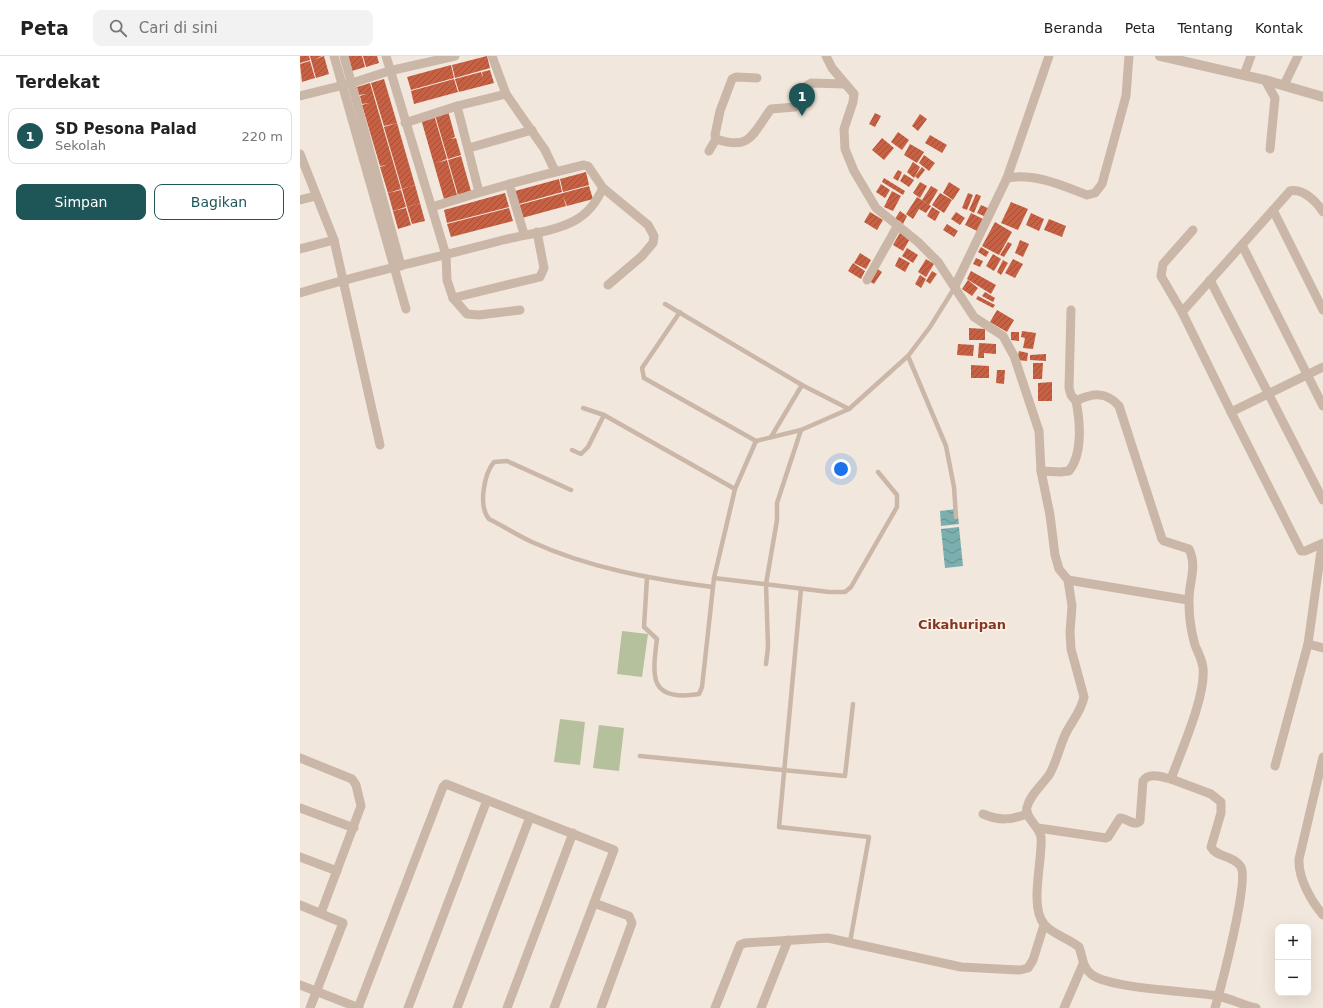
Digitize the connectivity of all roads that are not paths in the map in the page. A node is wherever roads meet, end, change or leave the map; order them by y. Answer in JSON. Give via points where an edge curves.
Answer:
{"nodes":[{"id":1,"x":334,"y":56,"type":"edge"},
{"id":2,"x":344,"y":56,"type":"edge"},
{"id":3,"x":386,"y":56,"type":"edge"},
{"id":4,"x":455,"y":56,"type":"edge"},
{"id":5,"x":492,"y":56,"type":"edge"},
{"id":6,"x":826,"y":56,"type":"edge"},
{"id":7,"x":1049,"y":56,"type":"edge"},
{"id":8,"x":1129,"y":56,"type":"edge"},
{"id":9,"x":1161,"y":56,"type":"edge"},
{"id":10,"x":1251,"y":56,"type":"edge"},
{"id":11,"x":1298,"y":56,"type":"edge"},
{"id":12,"x":389,"y":71,"type":"junction"},
{"id":13,"x":1244,"y":75,"type":"junction"},
{"id":14,"x":757,"y":78,"type":"dead end"},
{"id":15,"x":1265,"y":80,"type":"junction"},
{"id":16,"x":348,"y":84,"type":"junction"},
{"id":17,"x":844,"y":84,"type":"junction"},
{"id":18,"x":1284,"y":85,"type":"junction"},
{"id":19,"x":506,"y":94,"type":"junction"},
{"id":20,"x":300,"y":96,"type":"edge"},
{"id":21,"x":1323,"y":97,"type":"edge"},
{"id":22,"x":457,"y":106,"type":"junction"},
{"id":23,"x":405,"y":123,"type":"junction"},
{"id":24,"x":532,"y":130,"type":"junction"},
{"id":25,"x":716,"y":140,"type":"junction"},
{"id":26,"x":469,"y":148,"type":"junction"},
{"id":27,"x":1270,"y":149,"type":"dead end"},
{"id":28,"x":709,"y":151,"type":"dead end"},
{"id":29,"x":300,"y":154,"type":"edge"},
{"id":30,"x":554,"y":171,"type":"junction"},
{"id":31,"x":1007,"y":178,"type":"junction"},
{"id":32,"x":509,"y":184,"type":"junction"},
{"id":33,"x":603,"y":188,"type":"junction"},
{"id":34,"x":479,"y":192,"type":"junction"},
{"id":35,"x":316,"y":196,"type":"junction"},
{"id":36,"x":300,"y":200,"type":"edge"},
{"id":37,"x":432,"y":207,"type":"junction"},
{"id":38,"x":1273,"y":210,"type":"junction"},
{"id":39,"x":1323,"y":212,"type":"edge"},
{"id":40,"x":898,"y":225,"type":"junction"},
{"id":41,"x":1193,"y":230,"type":"dead end"},
{"id":42,"x":537,"y":232,"type":"junction"},
{"id":43,"x":524,"y":234,"type":"junction"},
{"id":44,"x":334,"y":240,"type":"junction"},
{"id":45,"x":1242,"y":245,"type":"junction"},
{"id":46,"x":300,"y":249,"type":"edge"},
{"id":47,"x":446,"y":255,"type":"junction"},
{"id":48,"x":397,"y":267,"type":"junction"},
{"id":49,"x":342,"y":280,"type":"junction"},
{"id":50,"x":867,"y":280,"type":"dead end"},
{"id":51,"x":1210,"y":280,"type":"junction"},
{"id":52,"x":608,"y":285,"type":"dead end"},
{"id":53,"x":955,"y":286,"type":"junction"},
{"id":54,"x":300,"y":293,"type":"edge"},
{"id":55,"x":453,"y":298,"type":"junction"},
{"id":56,"x":665,"y":304,"type":"dead end"},
{"id":57,"x":406,"y":309,"type":"dead end"},
{"id":58,"x":520,"y":310,"type":"dead end"},
{"id":59,"x":1071,"y":310,"type":"dead end"},
{"id":60,"x":1323,"y":310,"type":"edge"},
{"id":61,"x":680,"y":312,"type":"junction"},
{"id":62,"x":1182,"y":312,"type":"junction"},
{"id":63,"x":908,"y":356,"type":"junction"},
{"id":64,"x":1323,"y":367,"type":"edge"},
{"id":65,"x":1307,"y":375,"type":"junction"},
{"id":66,"x":802,"y":385,"type":"junction"},
{"id":67,"x":1268,"y":394,"type":"junction"},
{"id":68,"x":1076,"y":401,"type":"junction"},
{"id":69,"x":1323,"y":406,"type":"edge"},
{"id":70,"x":584,"y":408,"type":"dead end"},
{"id":71,"x":849,"y":409,"type":"junction"},
{"id":72,"x":1231,"y":412,"type":"junction"},
{"id":73,"x":604,"y":415,"type":"junction"},
{"id":74,"x":801,"y":430,"type":"junction"},
{"id":75,"x":771,"y":437,"type":"junction"},
{"id":76,"x":756,"y":441,"type":"junction"},
{"id":77,"x":380,"y":445,"type":"dead end"},
{"id":78,"x":572,"y":450,"type":"dead end"},
{"id":79,"x":1041,"y":471,"type":"junction"},
{"id":80,"x":878,"y":472,"type":"dead end"},
{"id":81,"x":735,"y":489,"type":"junction"},
{"id":82,"x":571,"y":490,"type":"dead end"},
{"id":83,"x":1323,"y":500,"type":"edge"},
{"id":84,"x":956,"y":517,"type":"dead end"},
{"id":85,"x":1323,"y":544,"type":"edge"},
{"id":86,"x":647,"y":578,"type":"junction"},
{"id":87,"x":714,"y":578,"type":"junction"},
{"id":88,"x":1068,"y":580,"type":"junction"},
{"id":89,"x":766,"y":584,"type":"junction"},
{"id":90,"x":713,"y":587,"type":"junction"},
{"id":91,"x":801,"y":588,"type":"junction"},
{"id":92,"x":1188,"y":600,"type":"junction"},
{"id":93,"x":1308,"y":644,"type":"junction"},
{"id":94,"x":1323,"y":648,"type":"edge"},
{"id":95,"x":766,"y":664,"type":"dead end"},
{"id":96,"x":853,"y":704,"type":"dead end"},
{"id":97,"x":640,"y":756,"type":"dead end"},
{"id":98,"x":1323,"y":757,"type":"edge"},
{"id":99,"x":300,"y":758,"type":"edge"},
{"id":100,"x":1275,"y":766,"type":"dead end"},
{"id":101,"x":784,"y":770,"type":"junction"},
{"id":102,"x":1171,"y":779,"type":"junction"},
{"id":103,"x":487,"y":800,"type":"junction"},
{"id":104,"x":300,"y":808,"type":"edge"},
{"id":105,"x":983,"y":814,"type":"dead end"},
{"id":106,"x":1027,"y":814,"type":"junction"},
{"id":107,"x":530,"y":817,"type":"junction"},
{"id":108,"x":354,"y":828,"type":"junction"},
{"id":109,"x":1038,"y":828,"type":"junction"},
{"id":110,"x":573,"y":834,"type":"junction"},
{"id":111,"x":300,"y":857,"type":"edge"},
{"id":112,"x":337,"y":871,"type":"junction"},
{"id":113,"x":594,"y":903,"type":"junction"},
{"id":114,"x":300,"y":905,"type":"edge"},
{"id":115,"x":321,"y":912,"type":"junction"},
{"id":116,"x":1323,"y":915,"type":"edge"},
{"id":117,"x":1044,"y":925,"type":"junction"},
{"id":118,"x":788,"y":940,"type":"junction"},
{"id":119,"x":850,"y":942,"type":"junction"},
{"id":120,"x":1083,"y":964,"type":"junction"},
{"id":121,"x":300,"y":985,"type":"edge"},
{"id":122,"x":317,"y":992,"type":"junction"},
{"id":123,"x":1218,"y":996,"type":"junction"},
{"id":124,"x":310,"y":1008,"type":"edge"},
{"id":125,"x":359,"y":1008,"type":"edge"},
{"id":126,"x":408,"y":1008,"type":"edge"},
{"id":127,"x":458,"y":1008,"type":"edge"},
{"id":128,"x":507,"y":1008,"type":"edge"},
{"id":129,"x":554,"y":1008,"type":"edge"},
{"id":130,"x":601,"y":1008,"type":"edge"},
{"id":131,"x":716,"y":1008,"type":"edge"},
{"id":132,"x":762,"y":1008,"type":"edge"},
{"id":133,"x":1064,"y":1008,"type":"edge"},
{"id":134,"x":1215,"y":1008,"type":"edge"},
{"id":135,"x":1256,"y":1008,"type":"edge"}],
"edges":[{"from":1,"to":16,"type":"street"},
{"from":2,"to":16,"type":"street"},
{"from":3,"to":12,"type":"street"},
{"from":4,"to":12,"type":"street"},
{"from":5,"to":19,"type":"street"},
{"from":6,"to":17,"type":"street"},
{"from":7,"to":31,"type":"street"},
{"from":8,"to":31,"type":"street","via":[[1126,96],[1102,184],[1095,194],[1087,195],[1032,177]]},
{"from":9,"to":13,"type":"street"},
{"from":10,"to":13,"type":"street"},
{"from":11,"to":18,"type":"street"},
{"from":12,"to":16,"type":"street"},
{"from":12,"to":23,"type":"street"},
{"from":13,"to":15,"type":"street"},
{"from":14,"to":25,"type":"street","via":[[732,79],[720,111]]},
{"from":15,"to":18,"type":"street"},
{"from":15,"to":27,"type":"street","via":[[1275,98]]},
{"from":16,"to":20,"type":"street"},
{"from":16,"to":48,"type":"street"},
{"from":17,"to":25,"type":"street","via":[[811,83],[806,86],[795,107],[771,109],[748,141],[727,143]]},
{"from":17,"to":40,"type":"street","via":[[854,94],[844,129],[848,159],[876,208]]},
{"from":18,"to":21,"type":"street"},
{"from":19,"to":22,"type":"street"},
{"from":19,"to":24,"type":"street"},
{"from":22,"to":23,"type":"street"},
{"from":22,"to":26,"type":"street"},
{"from":23,"to":37,"type":"street"},
{"from":24,"to":26,"type":"street"},
{"from":24,"to":30,"type":"street"},
{"from":25,"to":28,"type":"street"},
{"from":26,"to":34,"type":"street"},
{"from":29,"to":35,"type":"street"},
{"from":30,"to":32,"type":"street"},
{"from":30,"to":33,"type":"street","via":[[588,166]]},
{"from":31,"to":53,"type":"street"},
{"from":32,"to":34,"type":"street"},
{"from":32,"to":43,"type":"street"},
{"from":33,"to":42,"type":"street","via":[[588,212],[573,222]]},
{"from":33,"to":52,"type":"street","via":[[648,225],[653,231],[654,240],[642,256]]},
{"from":34,"to":37,"type":"street"},
{"from":35,"to":36,"type":"street"},
{"from":35,"to":44,"type":"street"},
{"from":37,"to":47,"type":"street"},
{"from":38,"to":39,"type":"street","via":[[1290,191],[1295,190],[1307,194]]},
{"from":38,"to":45,"type":"street"},
{"from":38,"to":60,"type":"street"},
{"from":40,"to":50,"type":"street"},
{"from":40,"to":53,"type":"street","via":[[938,262]]},
{"from":41,"to":62,"type":"street","via":[[1163,264],[1161,276]]},
{"from":42,"to":43,"type":"street"},
{"from":42,"to":55,"type":"street","via":[[543,262],[540,277]]},
{"from":43,"to":47,"type":"street"},
{"from":44,"to":46,"type":"street"},
{"from":44,"to":49,"type":"street"},
{"from":45,"to":51,"type":"street"},
{"from":45,"to":65,"type":"street"},
{"from":47,"to":48,"type":"street"},
{"from":47,"to":55,"type":"street","via":[[447,280]]},
{"from":48,"to":49,"type":"street"},
{"from":48,"to":57,"type":"street"},
{"from":49,"to":54,"type":"street"},
{"from":49,"to":77,"type":"street"},
{"from":51,"to":62,"type":"street"},
{"from":51,"to":67,"type":"street"},
{"from":53,"to":63,"type":"lane","via":[[930,328]]},
{"from":53,"to":79,"type":"street","via":[[974,317],[1003,336],[1014,356],[1037,424]]},
{"from":55,"to":58,"type":"street","via":[[467,314]]},
{"from":56,"to":61,"type":"lane"},
{"from":59,"to":68,"type":"street","via":[[1069,388]]},
{"from":61,"to":66,"type":"lane"},
{"from":61,"to":76,"type":"lane","via":[[642,368],[642,375]]},
{"from":62,"to":72,"type":"street"},
{"from":63,"to":71,"type":"lane"},
{"from":63,"to":84,"type":"lane","via":[[946,446],[954,487]]},
{"from":64,"to":65,"type":"street"},
{"from":65,"to":67,"type":"street"},
{"from":65,"to":69,"type":"street"},
{"from":66,"to":71,"type":"lane"},
{"from":66,"to":75,"type":"lane"},
{"from":67,"to":72,"type":"street"},
{"from":67,"to":83,"type":"street"},
{"from":68,"to":79,"type":"street","via":[[1076,462],[1069,471]]},
{"from":68,"to":92,"type":"street","via":[[1097,394],[1113,400],[1119,406],[1162,539],[1189,549],[1192,556],[1194,568]]},
{"from":70,"to":73,"type":"lane"},
{"from":71,"to":74,"type":"lane"},
{"from":72,"to":85,"type":"street","via":[[1301,551]]},
{"from":73,"to":78,"type":"lane","via":[[587,449],[581,454]]},
{"from":73,"to":81,"type":"lane"},
{"from":74,"to":75,"type":"lane"},
{"from":74,"to":89,"type":"lane","via":[[777,503],[777,520]]},
{"from":75,"to":76,"type":"lane"},
{"from":76,"to":81,"type":"lane"},
{"from":79,"to":88,"type":"street","via":[[1057,564]]},
{"from":80,"to":91,"type":"lane","via":[[897,495],[897,507],[851,587],[845,592]]},
{"from":81,"to":87,"type":"lane"},
{"from":82,"to":86,"type":"lane","via":[[507,461],[499,461],[492,464],[482,506],[489,519],[532,542],[578,560]]},
{"from":85,"to":93,"type":"street"},
{"from":86,"to":90,"type":"lane"},
{"from":86,"to":90,"type":"lane","via":[[644,627],[657,639],[654,667],[656,682],[660,689],[670,694],[699,694],[702,687]]},
{"from":87,"to":89,"type":"lane"},
{"from":87,"to":90,"type":"lane"},
{"from":88,"to":92,"type":"street"},
{"from":88,"to":106,"type":"street","via":[[1072,606],[1071,649],[1084,697],[1083,704],[1064,737],[1051,773],[1026,808]]},
{"from":89,"to":91,"type":"lane"},
{"from":89,"to":95,"type":"lane"},
{"from":91,"to":101,"type":"lane"},
{"from":92,"to":102,"type":"street","via":[[1192,628],[1202,664],[1203,682]]},
{"from":93,"to":94,"type":"street"},
{"from":93,"to":100,"type":"street"},
{"from":96,"to":101,"type":"lane","via":[[845,776]]},
{"from":97,"to":101,"type":"lane"},
{"from":98,"to":116,"type":"street","via":[[1299,867],[1306,886]]},
{"from":99,"to":108,"type":"street","via":[[352,779],[361,806]]},
{"from":101,"to":119,"type":"lane","via":[[779,827],[868,837]]},
{"from":102,"to":109,"type":"street","via":[[1151,776],[1145,778],[1140,820],[1135,824],[1120,818],[1108,837]]},
{"from":102,"to":123,"type":"street","via":[[1219,799],[1221,813],[1211,847],[1215,852],[1238,862],[1242,871],[1240,897]]},
{"from":103,"to":107,"type":"street"},
{"from":103,"to":125,"type":"street","via":[[444,784]]},
{"from":103,"to":126,"type":"street"},
{"from":104,"to":108,"type":"street"},
{"from":105,"to":106,"type":"street","via":[[1006,820]]},
{"from":106,"to":109,"type":"street"},
{"from":107,"to":110,"type":"street"},
{"from":107,"to":127,"type":"street"},
{"from":108,"to":112,"type":"street"},
{"from":109,"to":117,"type":"street","via":[[1041,841],[1038,901]]},
{"from":110,"to":113,"type":"street","via":[[614,851]]},
{"from":110,"to":128,"type":"street"},
{"from":111,"to":112,"type":"street"},
{"from":112,"to":115,"type":"street"},
{"from":113,"to":129,"type":"street"},
{"from":113,"to":130,"type":"street","via":[[629,916],[632,923]]},
{"from":114,"to":115,"type":"street"},
{"from":115,"to":122,"type":"street","via":[[340,920],[343,925]]},
{"from":117,"to":119,"type":"street","via":[[1033,960],[1028,968],[1020,970],[961,967]]},
{"from":117,"to":120,"type":"street","via":[[1079,947]]},
{"from":118,"to":119,"type":"street","via":[[828,938]]},
{"from":118,"to":131,"type":"street","via":[[740,945]]},
{"from":118,"to":132,"type":"street"},
{"from":120,"to":123,"type":"street","via":[[1092,975],[1113,983]]},
{"from":120,"to":133,"type":"street"},
{"from":121,"to":122,"type":"street"},
{"from":122,"to":124,"type":"street"},
{"from":122,"to":125,"type":"street"},
{"from":123,"to":134,"type":"street"},
{"from":123,"to":135,"type":"street"}]}
